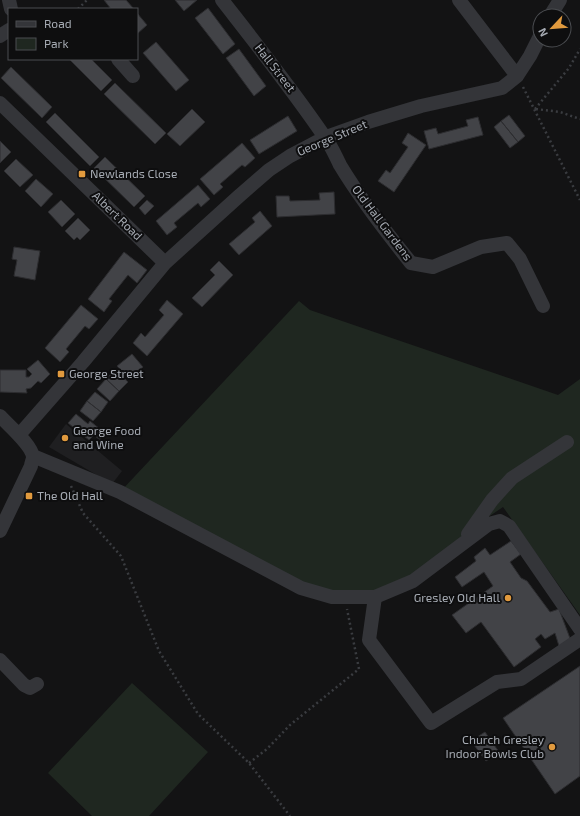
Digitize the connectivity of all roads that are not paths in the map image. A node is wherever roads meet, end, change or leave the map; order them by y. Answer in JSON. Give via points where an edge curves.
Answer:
{"nodes":[{"id":1,"x":222,"y":0,"type":"edge"},
{"id":2,"x":459,"y":0,"type":"edge"},
{"id":3,"x":534,"y":48,"type":"edge"},
{"id":4,"x":119,"y":60,"type":"edge"},
{"id":5,"x":133,"y":76,"type":"dead end"},
{"id":6,"x":517,"y":76,"type":"junction"},
{"id":7,"x":0,"y":103,"type":"edge"},
{"id":8,"x":326,"y":138,"type":"junction"},
{"id":9,"x":165,"y":263,"type":"junction"},
{"id":10,"x":543,"y":306,"type":"dead end"},
{"id":11,"x":0,"y":416,"type":"edge"},
{"id":12,"x":19,"y":436,"type":"junction"},
{"id":13,"x":567,"y":442,"type":"dead end"},
{"id":14,"x":33,"y":456,"type":"junction"},
{"id":15,"x":0,"y":531,"type":"edge"},
{"id":16,"x":461,"y":545,"type":"junction"},
{"id":17,"x":374,"y":597,"type":"junction"},
{"id":18,"x":580,"y":629,"type":"edge"},
{"id":19,"x":580,"y":639,"type":"edge"},
{"id":20,"x":0,"y":660,"type":"edge"},
{"id":21,"x":37,"y":684,"type":"dead end"}],
"edges":[{"from":1,"to":8,"type":"street","name":"Hall Street","via":[[294,92]]},
{"from":2,"to":6,"type":"street"},
{"from":3,"to":6,"type":"street","name":"George Street"},
{"from":4,"to":5,"type":"street"},
{"from":6,"to":8,"type":"street","name":"George Street","via":[[502,88],[408,110]]},
{"from":7,"to":9,"type":"street","name":"Albert Road"},
{"from":8,"to":9,"type":"street","name":"George Street","via":[[269,170]]},
{"from":8,"to":10,"type":"street","name":"Old Hall Gardens","via":[[354,186],[411,263],[433,267],[481,247],[507,243],[520,259]]},
{"from":9,"to":12,"type":"street","name":"George Street"},
{"from":11,"to":12,"type":"street"},
{"from":12,"to":14,"type":"street"},
{"from":13,"to":16,"type":"street","via":[[512,478],[492,500]]},
{"from":14,"to":15,"type":"street"},
{"from":14,"to":17,"type":"street","via":[[120,492],[302,588],[332,597]]},
{"from":16,"to":17,"type":"street","via":[[413,581]]},
{"from":16,"to":18,"type":"street","via":[[489,524],[500,521],[509,526]]},
{"from":17,"to":19,"type":"street","via":[[369,640],[431,722],[497,682],[521,679]]},
{"from":20,"to":21,"type":"street","via":[[24,685],[30,688]]}]}
